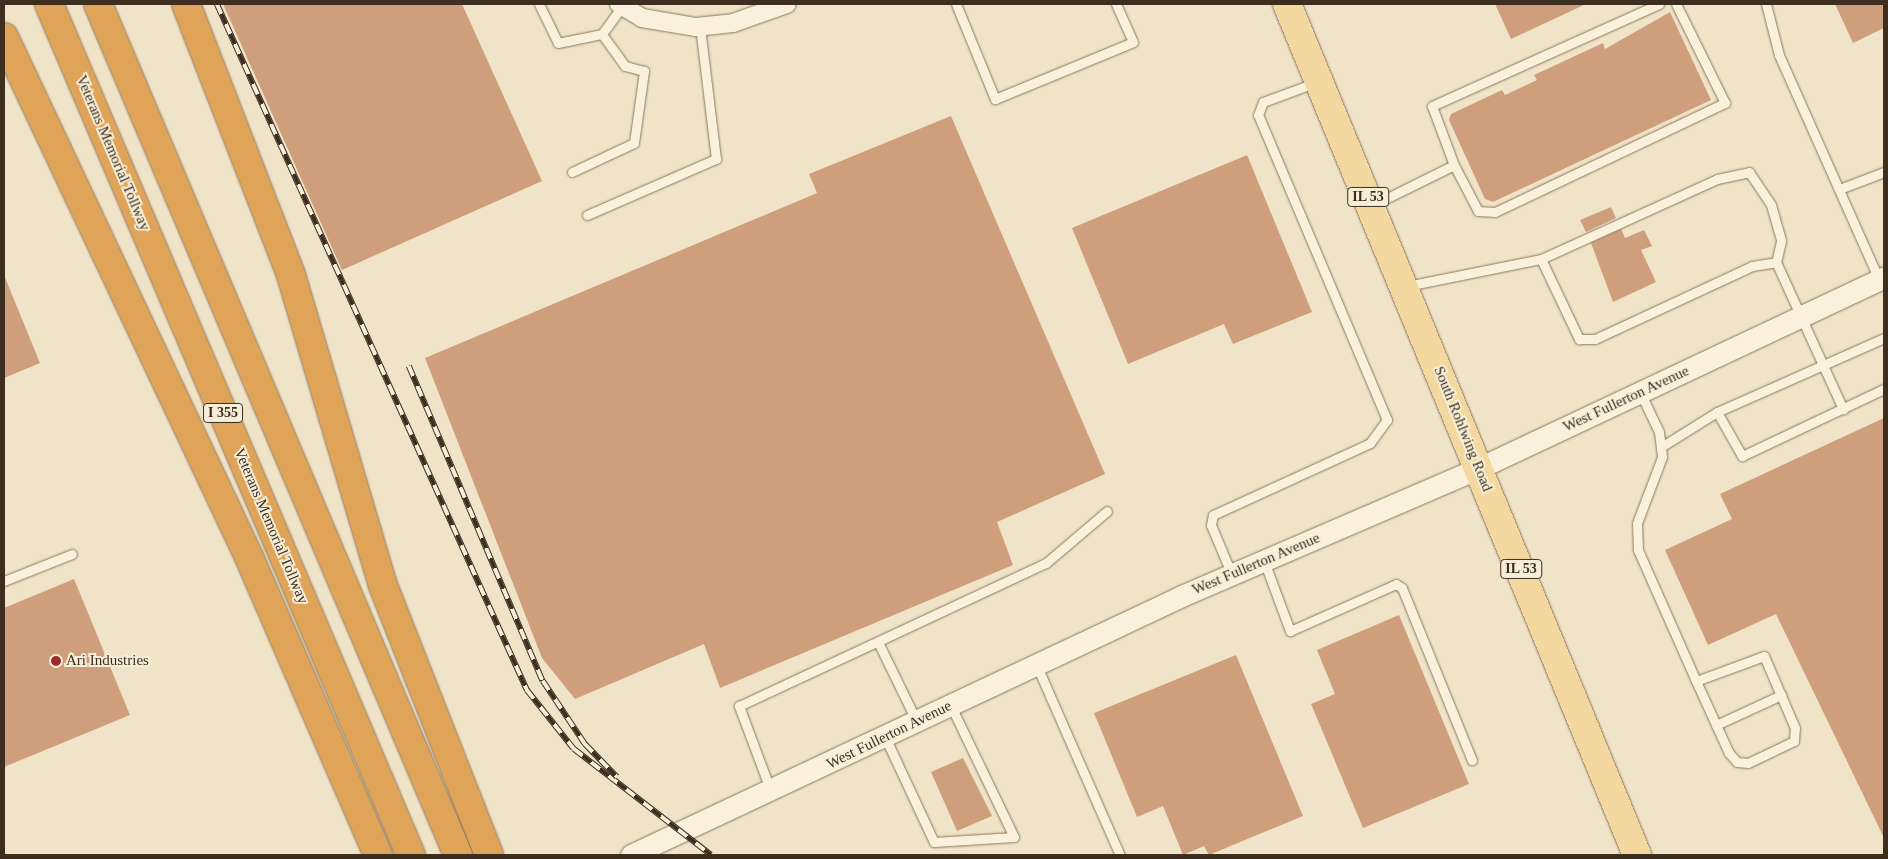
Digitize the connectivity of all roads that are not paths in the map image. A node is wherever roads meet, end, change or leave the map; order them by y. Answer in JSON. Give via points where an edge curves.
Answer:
{"nodes":[{"id":1,"x":49,"y":4,"type":"edge"},
{"id":2,"x":98,"y":4,"type":"edge"},
{"id":3,"x":186,"y":4,"type":"edge"},
{"id":4,"x":540,"y":4,"type":"edge"},
{"id":5,"x":787,"y":4,"type":"edge"},
{"id":6,"x":956,"y":4,"type":"edge"},
{"id":7,"x":1116,"y":4,"type":"edge"},
{"id":8,"x":1287,"y":4,"type":"edge"},
{"id":9,"x":1659,"y":4,"type":"edge"},
{"id":10,"x":1676,"y":4,"type":"edge"},
{"id":11,"x":1766,"y":4,"type":"edge"},
{"id":12,"x":621,"y":5,"type":"edge"},
{"id":13,"x":700,"y":27,"type":"junction"},
{"id":14,"x":602,"y":34,"type":"junction"},
{"id":15,"x":4,"y":38,"type":"edge"},
{"id":16,"x":1319,"y":81,"type":"junction"},
{"id":17,"x":1454,"y":165,"type":"junction"},
{"id":18,"x":572,"y":172,"type":"dead end"},
{"id":19,"x":1884,"y":172,"type":"edge"},
{"id":20,"x":1842,"y":188,"type":"junction"},
{"id":21,"x":1371,"y":206,"type":"junction"},
{"id":22,"x":587,"y":215,"type":"dead end"},
{"id":23,"x":1541,"y":259,"type":"junction"},
{"id":24,"x":1776,"y":262,"type":"junction"},
{"id":25,"x":1882,"y":279,"type":"edge"},
{"id":26,"x":1404,"y":286,"type":"junction"},
{"id":27,"x":1801,"y":317,"type":"junction"},
{"id":28,"x":1884,"y":338,"type":"edge"},
{"id":29,"x":1823,"y":365,"type":"junction"},
{"id":30,"x":1884,"y":389,"type":"edge"},
{"id":31,"x":1640,"y":392,"type":"junction"},
{"id":32,"x":1843,"y":409,"type":"junction"},
{"id":33,"x":1717,"y":412,"type":"junction"},
{"id":34,"x":1661,"y":447,"type":"junction"},
{"id":35,"x":1479,"y":468,"type":"junction"},
{"id":36,"x":1107,"y":511,"type":"dead end"},
{"id":37,"x":72,"y":554,"type":"dead end"},
{"id":38,"x":1264,"y":561,"type":"junction"},
{"id":39,"x":1232,"y":575,"type":"junction"},
{"id":40,"x":4,"y":581,"type":"edge"},
{"id":41,"x":878,"y":642,"type":"junction"},
{"id":42,"x":1036,"y":664,"type":"junction"},
{"id":43,"x":1696,"y":681,"type":"junction"},
{"id":44,"x":1781,"y":695,"type":"junction"},
{"id":45,"x":951,"y":705,"type":"junction"},
{"id":46,"x":917,"y":721,"type":"junction"},
{"id":47,"x":1716,"y":725,"type":"junction"},
{"id":48,"x":884,"y":737,"type":"junction"},
{"id":49,"x":1472,"y":760,"type":"dead end"},
{"id":50,"x":771,"y":792,"type":"junction"},
{"id":51,"x":378,"y":855,"type":"edge"},
{"id":52,"x":411,"y":855,"type":"edge"},
{"id":53,"x":458,"y":855,"type":"edge"},
{"id":54,"x":489,"y":855,"type":"edge"},
{"id":55,"x":631,"y":855,"type":"edge"},
{"id":56,"x":1120,"y":855,"type":"edge"},
{"id":57,"x":1637,"y":855,"type":"edge"}],
"edges":[{"from":1,"to":52,"type":"highway","name":"Veterans Memorial Tollway","number":"I 355"},
{"from":2,"to":53,"type":"highway","number":"I 355"},
{"from":3,"to":54,"type":"highway","via":[[291,275],[382,583]]},
{"from":4,"to":14,"type":"lane","via":[[558,43]]},
{"from":5,"to":13,"type":"street","via":[[733,23]]},
{"from":6,"to":7,"type":"lane","via":[[994,99],[1133,42]]},
{"from":8,"to":16,"type":"main road","name":"South Rohlwing Road","number":"IL 53"},
{"from":9,"to":17,"type":"lane","via":[[1432,106]]},
{"from":10,"to":17,"type":"lane","via":[[1724,103],[1494,212],[1478,211]]},
{"from":11,"to":20,"type":"lane","via":[[1779,54]]},
{"from":12,"to":13,"type":"street","via":[[642,18]]},
{"from":12,"to":14,"type":"lane"},
{"from":13,"to":22,"type":"lane","via":[[716,159]]},
{"from":14,"to":18,"type":"lane","via":[[625,66],[644,71],[634,143]]},
{"from":15,"to":51,"type":"highway","via":[[248,557]]},
{"from":16,"to":21,"type":"main road","name":"South Rohlwing Road","number":"IL 53"},
{"from":16,"to":39,"type":"lane","via":[[1263,102],[1258,115],[1387,420],[1370,444],[1213,515],[1211,525]]},
{"from":17,"to":21,"type":"lane"},
{"from":19,"to":20,"type":"lane"},
{"from":20,"to":25,"type":"lane"},
{"from":21,"to":26,"type":"main road","name":"South Rohlwing Road","number":"IL 53"},
{"from":23,"to":24,"type":"lane","via":[[1579,338],[1595,339],[1752,266]]},
{"from":23,"to":24,"type":"lane","via":[[1717,179],[1749,172],[1771,205],[1781,241]]},
{"from":23,"to":26,"type":"lane"},
{"from":24,"to":27,"type":"lane"},
{"from":25,"to":27,"type":"street","name":"West Fullerton Avenue"},
{"from":26,"to":35,"type":"main road","name":"South Rohlwing Road","number":"IL 53"},
{"from":27,"to":29,"type":"lane"},
{"from":27,"to":31,"type":"street","name":"West Fullerton Avenue"},
{"from":28,"to":29,"type":"lane"},
{"from":29,"to":32,"type":"lane"},
{"from":29,"to":33,"type":"lane"},
{"from":30,"to":32,"type":"lane"},
{"from":31,"to":34,"type":"lane"},
{"from":31,"to":35,"type":"street","name":"West Fullerton Avenue"},
{"from":32,"to":33,"type":"lane","via":[[1742,456]]},
{"from":33,"to":34,"type":"lane"},
{"from":34,"to":43,"type":"lane","via":[[1662,457],[1637,523],[1638,550]]},
{"from":35,"to":38,"type":"street","name":"West Fullerton Avenue"},
{"from":35,"to":57,"type":"main road","name":"South Rohlwing Road","number":"IL 53"},
{"from":36,"to":41,"type":"lane","via":[[1046,564]]},
{"from":37,"to":40,"type":"lane"},
{"from":38,"to":39,"type":"street","name":"West Fullerton Avenue"},
{"from":38,"to":49,"type":"lane","via":[[1290,631],[1396,584],[1402,588]]},
{"from":39,"to":42,"type":"street","name":"West Fullerton Avenue"},
{"from":41,"to":46,"type":"lane"},
{"from":41,"to":50,"type":"lane","via":[[739,706]]},
{"from":42,"to":45,"type":"street","name":"West Fullerton Avenue"},
{"from":42,"to":56,"type":"lane"},
{"from":43,"to":44,"type":"lane","via":[[1764,656]]},
{"from":43,"to":47,"type":"lane"},
{"from":44,"to":47,"type":"lane"},
{"from":44,"to":47,"type":"lane","via":[[1795,728],[1794,741],[1748,763],[1733,758]]},
{"from":45,"to":46,"type":"street","name":"West Fullerton Avenue"},
{"from":45,"to":48,"type":"lane","via":[[1014,836],[934,842]]},
{"from":46,"to":48,"type":"street","name":"West Fullerton Avenue"},
{"from":48,"to":50,"type":"street","name":"West Fullerton Avenue"},
{"from":50,"to":55,"type":"street","name":"West Fullerton Avenue"}]}
